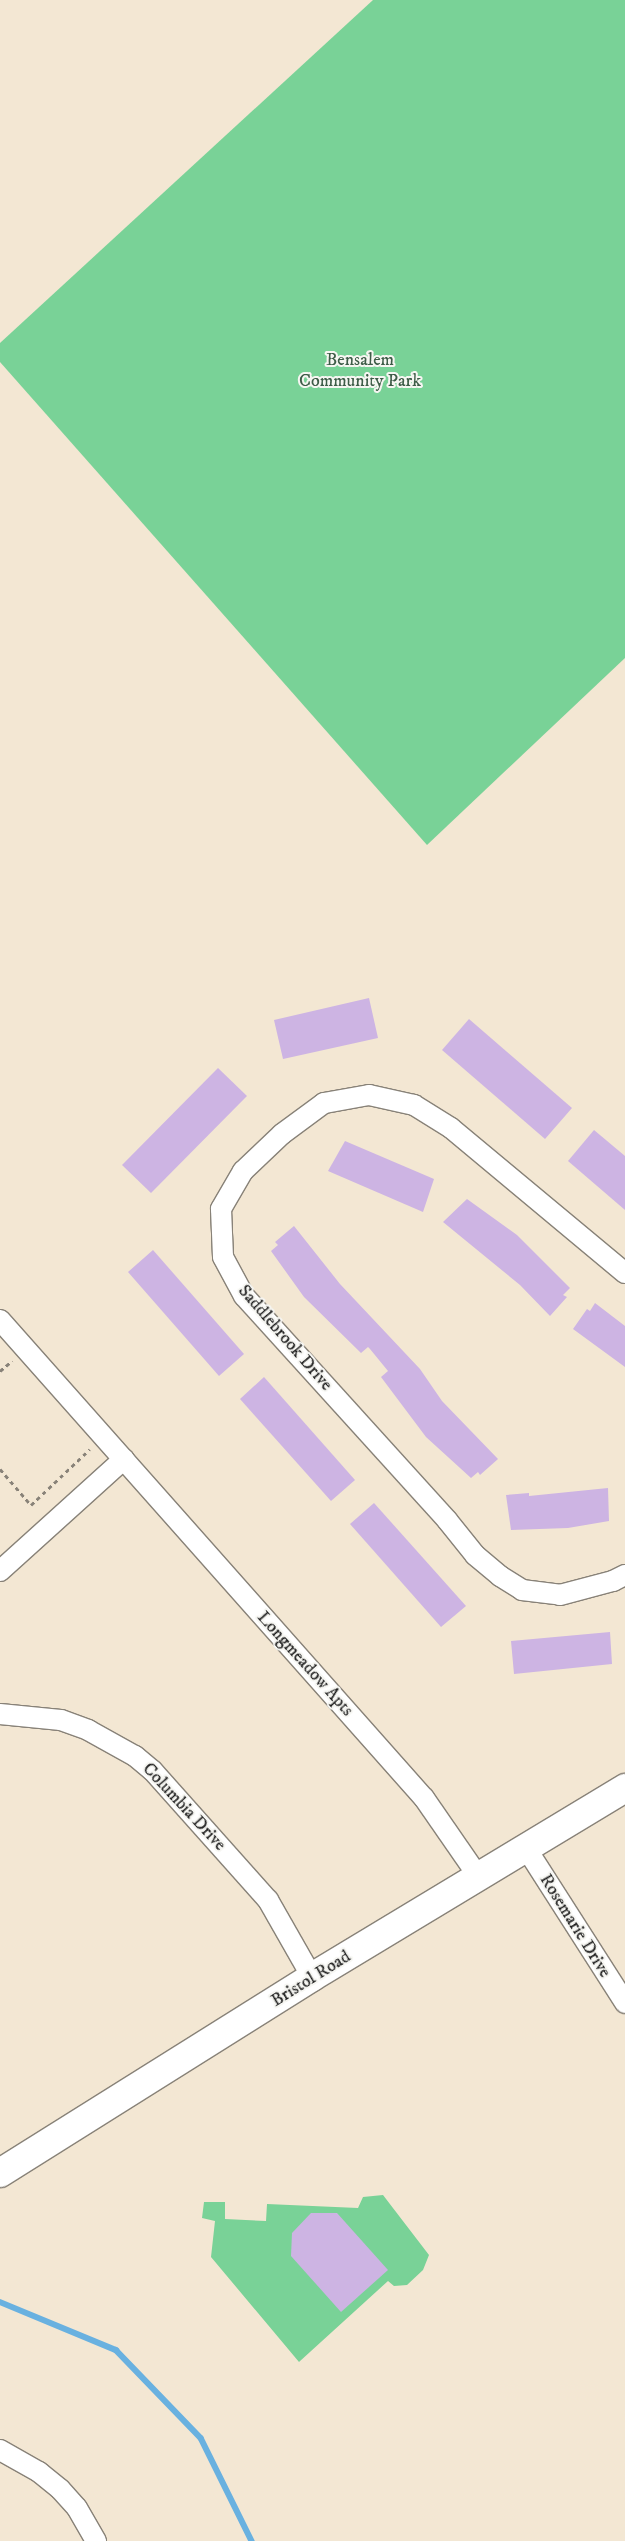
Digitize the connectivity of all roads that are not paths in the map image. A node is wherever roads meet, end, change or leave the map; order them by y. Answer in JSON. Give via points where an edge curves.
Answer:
{"nodes":[{"id":1,"x":625,"y":1273,"type":"edge"},
{"id":2,"x":0,"y":1320,"type":"edge"},
{"id":3,"x":124,"y":1459,"type":"junction"},
{"id":4,"x":0,"y":1571,"type":"edge"},
{"id":5,"x":625,"y":1575,"type":"edge"},
{"id":6,"x":0,"y":1714,"type":"edge"},
{"id":7,"x":625,"y":1788,"type":"edge"},
{"id":8,"x":526,"y":1848,"type":"junction"},
{"id":9,"x":478,"y":1876,"type":"junction"},
{"id":10,"x":312,"y":1977,"type":"junction"},
{"id":11,"x":625,"y":2004,"type":"edge"},
{"id":12,"x":0,"y":2173,"type":"edge"},
{"id":13,"x":0,"y":2450,"type":"edge"},
{"id":14,"x":96,"y":2541,"type":"edge"}],
"edges":[{"from":1,"to":5,"type":"street","name":"Saddlebrook Drive","via":[[451,1128],[414,1106],[369,1095],[324,1102],[282,1134],[243,1171],[221,1209],[223,1257],[244,1296],[475,1555],[522,1590],[560,1594]]},
{"from":2,"to":3,"type":"street","name":"Longmeadow Apts"},
{"from":3,"to":4,"type":"street"},
{"from":3,"to":9,"type":"street","name":"Longmeadow Apts","via":[[424,1798]]},
{"from":6,"to":10,"type":"street","name":"Columbia Drive","via":[[61,1720],[88,1730],[135,1756],[153,1771],[268,1900]]},
{"from":7,"to":8,"type":"main road","name":"Bristol Road"},
{"from":8,"to":9,"type":"main road","name":"Bristol Road"},
{"from":8,"to":11,"type":"street","name":"Rosemarie Drive"},
{"from":9,"to":10,"type":"main road","name":"Bristol Road"},
{"from":10,"to":12,"type":"main road","name":"Bristol Road"},
{"from":13,"to":14,"type":"street","via":[[39,2472],[60,2489],[77,2508]]}]}
